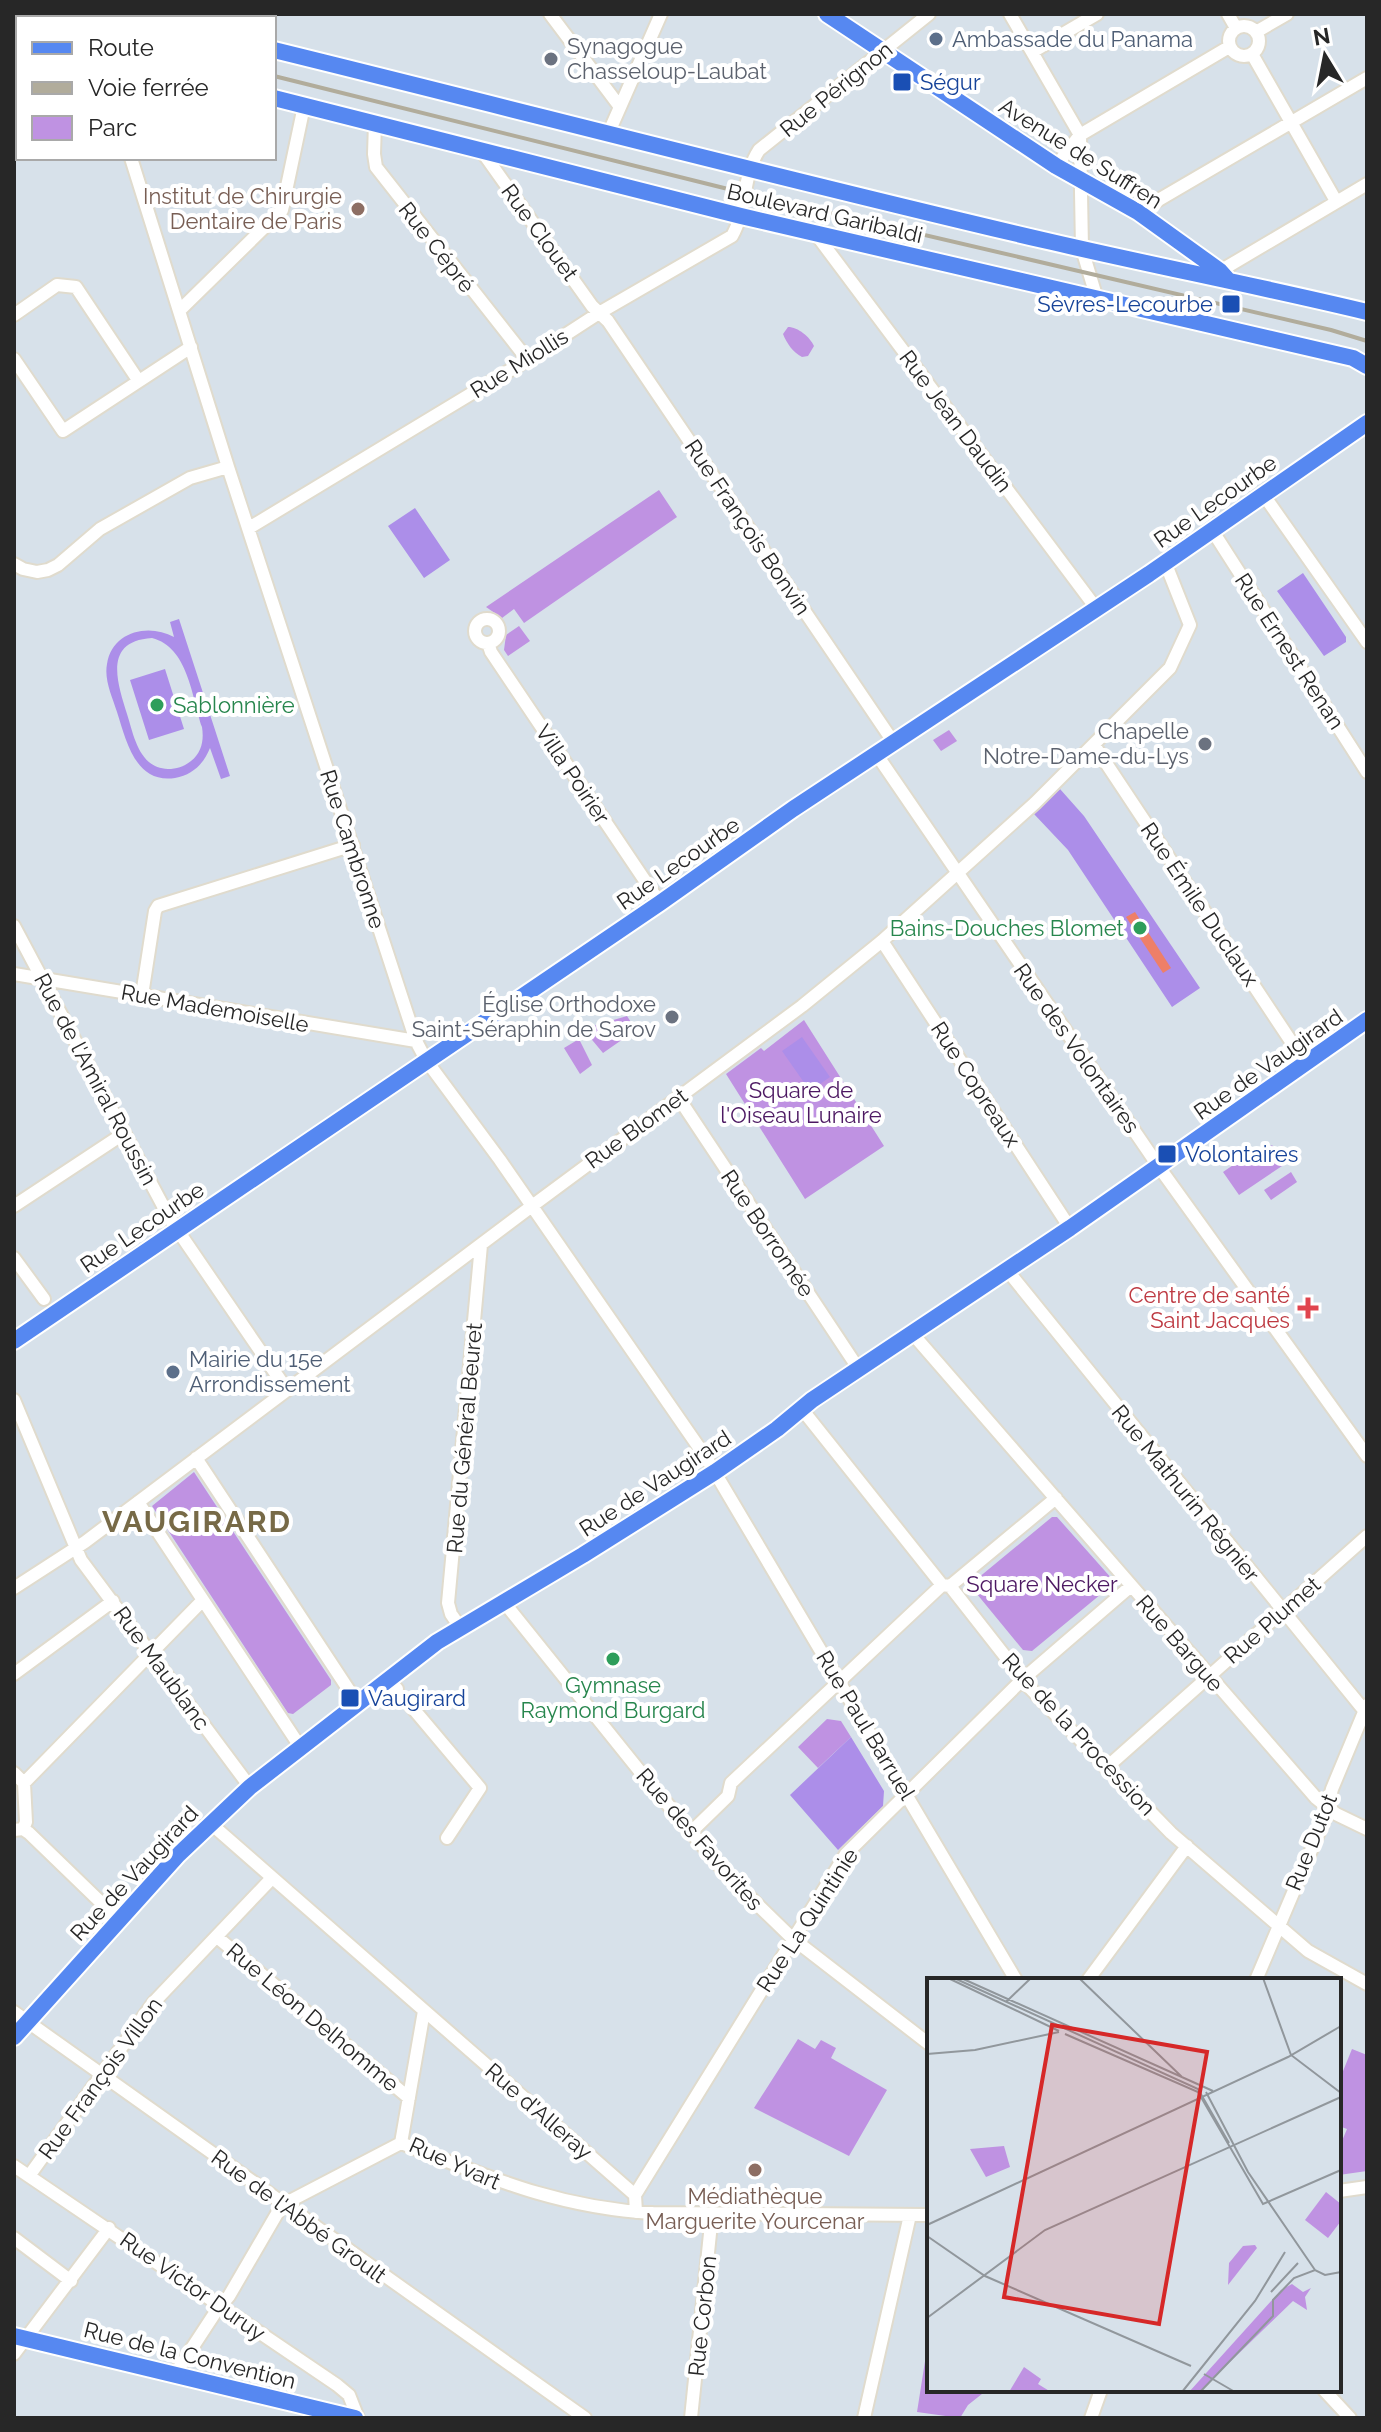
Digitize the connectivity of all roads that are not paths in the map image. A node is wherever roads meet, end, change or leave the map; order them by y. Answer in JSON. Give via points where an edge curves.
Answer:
{"nodes":[{"id":1,"x":550,"y":14,"type":"edge"},
{"id":2,"x":661,"y":14,"type":"edge"},
{"id":3,"x":827,"y":14,"type":"edge"},
{"id":4,"x":929,"y":14,"type":"edge"},
{"id":5,"x":1010,"y":14,"type":"edge"},
{"id":6,"x":1097,"y":14,"type":"edge"},
{"id":7,"x":1228,"y":14,"type":"edge"},
{"id":8,"x":1287,"y":14,"type":"edge"},
{"id":9,"x":1236,"y":28,"type":"junction"},
{"id":10,"x":1256,"y":32,"type":"junction"},
{"id":11,"x":1229,"y":47,"type":"junction"},
{"id":12,"x":276,"y":50,"type":"edge"},
{"id":13,"x":882,"y":52,"type":"junction"},
{"id":14,"x":1032,"y":52,"type":"junction"},
{"id":15,"x":1252,"y":54,"type":"junction"},
{"id":16,"x":1367,"y":78,"type":"edge"},
{"id":17,"x":276,"y":99,"type":"edge"},
{"id":18,"x":304,"y":106,"type":"junction"},
{"id":19,"x":620,"y":107,"type":"junction"},
{"id":20,"x":1291,"y":122,"type":"junction"},
{"id":21,"x":375,"y":123,"type":"junction"},
{"id":22,"x":609,"y":132,"type":"junction"},
{"id":23,"x":1080,"y":135,"type":"junction"},
{"id":24,"x":481,"y":150,"type":"junction"},
{"id":25,"x":132,"y":160,"type":"edge"},
{"id":26,"x":1056,"y":166,"type":"junction"},
{"id":27,"x":751,"y":170,"type":"junction"},
{"id":28,"x":1082,"y":182,"type":"junction"},
{"id":29,"x":1367,"y":184,"type":"edge"},
{"id":30,"x":1336,"y":201,"type":"junction"},
{"id":31,"x":1138,"y":212,"type":"junction"},
{"id":32,"x":741,"y":216,"type":"junction"},
{"id":33,"x":815,"y":233,"type":"junction"},
{"id":34,"x":1082,"y":249,"type":"junction"},
{"id":35,"x":1224,"y":276,"type":"junction"},
{"id":36,"x":1097,"y":299,"type":"junction"},
{"id":37,"x":179,"y":311,"type":"junction"},
{"id":38,"x":1367,"y":312,"type":"edge"},
{"id":39,"x":599,"y":313,"type":"junction"},
{"id":40,"x":14,"y":315,"type":"edge"},
{"id":41,"x":191,"y":347,"type":"junction"},
{"id":42,"x":14,"y":359,"type":"edge"},
{"id":43,"x":527,"y":359,"type":"junction"},
{"id":44,"x":1367,"y":366,"type":"edge"},
{"id":45,"x":138,"y":380,"type":"junction"},
{"id":46,"x":1367,"y":423,"type":"edge"},
{"id":47,"x":228,"y":467,"type":"junction"},
{"id":48,"x":1263,"y":494,"type":"junction"},
{"id":49,"x":249,"y":528,"type":"junction"},
{"id":50,"x":1212,"y":530,"type":"junction"},
{"id":51,"x":1165,"y":562,"type":"junction"},
{"id":52,"x":14,"y":564,"type":"edge"},
{"id":53,"x":1096,"y":608,"type":"junction"},
{"id":54,"x":1367,"y":642,"type":"edge"},
{"id":55,"x":488,"y":643,"type":"dead end"},
{"id":56,"x":894,"y":743,"type":"junction"},
{"id":57,"x":1094,"y":745,"type":"junction"},
{"id":58,"x":877,"y":755,"type":"junction"},
{"id":59,"x":1367,"y":772,"type":"edge"},
{"id":60,"x":353,"y":845,"type":"junction"},
{"id":61,"x":958,"y":875,"type":"junction"},
{"id":62,"x":660,"y":903,"type":"junction"},
{"id":63,"x":14,"y":926,"type":"edge"},
{"id":64,"x":882,"y":941,"type":"junction"},
{"id":65,"x":14,"y":974,"type":"edge"},
{"id":66,"x":42,"y":979,"type":"junction"},
{"id":67,"x":142,"y":995,"type":"junction"},
{"id":68,"x":1367,"y":1020,"type":"edge"},
{"id":69,"x":416,"y":1041,"type":"junction"},
{"id":70,"x":426,"y":1060,"type":"junction"},
{"id":71,"x":1306,"y":1064,"type":"junction"},
{"id":72,"x":678,"y":1097,"type":"junction"},
{"id":73,"x":123,"y":1134,"type":"junction"},
{"id":74,"x":1159,"y":1167,"type":"junction"},
{"id":75,"x":14,"y":1206,"type":"edge"},
{"id":76,"x":532,"y":1206,"type":"junction"},
{"id":77,"x":1070,"y":1228,"type":"junction"},
{"id":78,"x":177,"y":1230,"type":"junction"},
{"id":79,"x":481,"y":1245,"type":"junction"},
{"id":80,"x":14,"y":1258,"type":"edge"},
{"id":81,"x":1007,"y":1270,"type":"junction"},
{"id":82,"x":44,"y":1299,"type":"dead end"},
{"id":83,"x":911,"y":1332,"type":"junction"},
{"id":84,"x":14,"y":1341,"type":"edge"},
{"id":85,"x":858,"y":1368,"type":"junction"},
{"id":86,"x":287,"y":1390,"type":"junction"},
{"id":87,"x":14,"y":1400,"type":"edge"},
{"id":88,"x":801,"y":1408,"type":"junction"},
{"id":89,"x":1367,"y":1456,"type":"edge"},
{"id":90,"x":196,"y":1458,"type":"junction"},
{"id":91,"x":715,"y":1472,"type":"junction"},
{"id":92,"x":1056,"y":1498,"type":"junction"},
{"id":93,"x":138,"y":1502,"type":"junction"},
{"id":94,"x":1367,"y":1536,"type":"edge"},
{"id":95,"x":76,"y":1548,"type":"junction"},
{"id":96,"x":946,"y":1585,"type":"junction"},
{"id":97,"x":1131,"y":1586,"type":"junction"},
{"id":98,"x":14,"y":1588,"type":"edge"},
{"id":99,"x":203,"y":1600,"type":"junction"},
{"id":100,"x":113,"y":1601,"type":"junction"},
{"id":101,"x":503,"y":1601,"type":"junction"},
{"id":102,"x":1283,"y":1611,"type":"junction"},
{"id":103,"x":460,"y":1627,"type":"junction"},
{"id":104,"x":150,"y":1653,"type":"junction"},
{"id":105,"x":14,"y":1674,"type":"edge"},
{"id":106,"x":1208,"y":1676,"type":"junction"},
{"id":107,"x":1023,"y":1679,"type":"junction"},
{"id":108,"x":839,"y":1680,"type":"junction"},
{"id":109,"x":358,"y":1704,"type":"junction"},
{"id":110,"x":411,"y":1706,"type":"dead end"},
{"id":111,"x":1366,"y":1710,"type":"edge"},
{"id":112,"x":301,"y":1748,"type":"junction"},
{"id":113,"x":1106,"y":1768,"type":"junction"},
{"id":114,"x":14,"y":1773,"type":"edge"},
{"id":115,"x":24,"y":1783,"type":"junction"},
{"id":116,"x":250,"y":1787,"type":"junction"},
{"id":117,"x":908,"y":1795,"type":"junction"},
{"id":118,"x":1326,"y":1808,"type":"junction"},
{"id":119,"x":210,"y":1823,"type":"junction"},
{"id":120,"x":1367,"y":1829,"type":"edge"},
{"id":121,"x":19,"y":1830,"type":"edge"},
{"id":122,"x":690,"y":1833,"type":"junction"},
{"id":123,"x":447,"y":1838,"type":"dead end"},
{"id":124,"x":1187,"y":1846,"type":"junction"},
{"id":125,"x":272,"y":1878,"type":"junction"},
{"id":126,"x":119,"y":1920,"type":"junction"},
{"id":127,"x":1278,"y":1924,"type":"junction"},
{"id":128,"x":217,"y":1937,"type":"junction"},
{"id":129,"x":792,"y":1938,"type":"junction"},
{"id":130,"x":1015,"y":1978,"type":"edge"},
{"id":131,"x":1089,"y":1978,"type":"edge"},
{"id":132,"x":1257,"y":1978,"type":"edge"},
{"id":133,"x":1367,"y":1984,"type":"edge"},
{"id":134,"x":424,"y":2011,"type":"junction"},
{"id":135,"x":21,"y":2017,"type":"edge"},
{"id":136,"x":14,"y":2037,"type":"edge"},
{"id":137,"x":927,"y":2042,"type":"edge"},
{"id":138,"x":102,"y":2075,"type":"junction"},
{"id":139,"x":409,"y":2098,"type":"junction"},
{"id":140,"x":401,"y":2143,"type":"junction"},
{"id":141,"x":14,"y":2166,"type":"edge"},
{"id":142,"x":29,"y":2176,"type":"junction"},
{"id":143,"x":1367,"y":2187,"type":"edge"},
{"id":144,"x":1341,"y":2191,"type":"edge"},
{"id":145,"x":635,"y":2195,"type":"junction"},
{"id":146,"x":282,"y":2205,"type":"junction"},
{"id":147,"x":636,"y":2212,"type":"junction"},
{"id":148,"x":712,"y":2214,"type":"junction"},
{"id":149,"x":910,"y":2215,"type":"junction"},
{"id":150,"x":927,"y":2215,"type":"edge"},
{"id":151,"x":109,"y":2228,"type":"junction"},
{"id":152,"x":14,"y":2238,"type":"edge"},
{"id":153,"x":71,"y":2281,"type":"junction"},
{"id":154,"x":221,"y":2305,"type":"junction"},
{"id":155,"x":20,"y":2337,"type":"edge"},
{"id":156,"x":14,"y":2354,"type":"edge"},
{"id":157,"x":175,"y":2374,"type":"junction"},
{"id":158,"x":1100,"y":2392,"type":"edge"},
{"id":159,"x":1326,"y":2392,"type":"edge"},
{"id":160,"x":356,"y":2418,"type":"edge"},
{"id":161,"x":585,"y":2418,"type":"edge"},
{"id":162,"x":691,"y":2418,"type":"edge"},
{"id":163,"x":864,"y":2418,"type":"edge"},
{"id":164,"x":1091,"y":2418,"type":"edge"},
{"id":165,"x":1350,"y":2418,"type":"edge"}],
"edges":[{"from":1,"to":19,"type":"street"},
{"from":2,"to":19,"type":"street"},
{"from":3,"to":13,"type":"main road","name":"Avenue de Suffren"},
{"from":4,"to":13,"type":"street","name":"Rue Pérignon"},
{"from":5,"to":14,"type":"street"},
{"from":6,"to":14,"type":"street"},
{"from":7,"to":9,"type":"street"},
{"from":8,"to":10,"type":"street"},
{"from":9,"to":10,"type":"street"},
{"from":9,"to":11,"type":"street"},
{"from":10,"to":15,"type":"street","via":[[1259,44]]},
{"from":11,"to":15,"type":"street","via":[[1240,56]]},
{"from":11,"to":23,"type":"street"},
{"from":12,"to":22,"type":"main road","name":"Boulevard Garibaldi"},
{"from":13,"to":26,"type":"main road","name":"Avenue de Suffren"},
{"from":13,"to":27,"type":"street","name":"Rue Pérignon","via":[[759,150]]},
{"from":14,"to":23,"type":"street"},
{"from":15,"to":20,"type":"street"},
{"from":16,"to":20,"type":"street"},
{"from":17,"to":18,"type":"main road","name":"Boulevard Garibaldi"},
{"from":18,"to":21,"type":"main road","name":"Boulevard Garibaldi"},
{"from":18,"to":37,"type":"street","via":[[282,210]]},
{"from":19,"to":22,"type":"street"},
{"from":20,"to":30,"type":"street"},
{"from":20,"to":31,"type":"street"},
{"from":21,"to":24,"type":"main road","name":"Boulevard Garibaldi"},
{"from":21,"to":43,"type":"street","name":"Rue Cépré","via":[[376,167]]},
{"from":22,"to":27,"type":"main road","name":"Boulevard Garibaldi"},
{"from":23,"to":26,"type":"street"},
{"from":23,"to":28,"type":"street"},
{"from":24,"to":32,"type":"main road","name":"Boulevard Garibaldi"},
{"from":24,"to":39,"type":"street","name":"Rue Clouet"},
{"from":25,"to":37,"type":"street","name":"Rue Cambronne"},
{"from":26,"to":28,"type":"main road","name":"Avenue de Suffren"},
{"from":27,"to":32,"type":"street","name":"Rue Miollis"},
{"from":27,"to":34,"type":"main road","name":"Boulevard Garibaldi"},
{"from":28,"to":31,"type":"main road","name":"Avenue de Suffren"},
{"from":28,"to":34,"type":"street"},
{"from":29,"to":30,"type":"street"},
{"from":30,"to":35,"type":"street"},
{"from":31,"to":35,"type":"main road","name":"Avenue de Suffren"},
{"from":32,"to":33,"type":"main road","name":"Boulevard Garibaldi"},
{"from":32,"to":39,"type":"street","name":"Rue Miollis","via":[[732,236]]},
{"from":33,"to":36,"type":"main road","name":"Boulevard Garibaldi"},
{"from":33,"to":53,"type":"street","name":"Rue Jean Daudin"},
{"from":34,"to":35,"type":"main road","name":"Boulevard Garibaldi"},
{"from":34,"to":36,"type":"street"},
{"from":35,"to":38,"type":"main road","name":"Boulevard Garibaldi"},
{"from":36,"to":44,"type":"main road","name":"Boulevard Garibaldi","via":[[1353,358]]},
{"from":37,"to":41,"type":"street","name":"Rue Cambronne"},
{"from":39,"to":43,"type":"street","name":"Rue Miollis"},
{"from":39,"to":56,"type":"street","name":"Rue François Bonvin"},
{"from":40,"to":45,"type":"street","via":[[57,285],[76,287]]},
{"from":41,"to":45,"type":"street"},
{"from":41,"to":47,"type":"street","name":"Rue Cambronne"},
{"from":42,"to":45,"type":"street","via":[[63,431]]},
{"from":43,"to":49,"type":"street","name":"Rue Miollis"},
{"from":46,"to":48,"type":"main road","name":"Rue Lecourbe"},
{"from":47,"to":49,"type":"street","name":"Rue Cambronne"},
{"from":47,"to":52,"type":"street","via":[[190,478],[100,529],[48,570]]},
{"from":48,"to":50,"type":"main road","name":"Rue Lecourbe"},
{"from":48,"to":54,"type":"street"},
{"from":49,"to":60,"type":"street","name":"Rue Cambronne"},
{"from":50,"to":51,"type":"main road","name":"Rue Lecourbe"},
{"from":50,"to":59,"type":"street","name":"Rue Ernest Renan"},
{"from":51,"to":53,"type":"main road","name":"Rue Lecourbe"},
{"from":51,"to":57,"type":"street","name":"Rue Blomet","via":[[1190,625],[1170,668]]},
{"from":53,"to":56,"type":"main road","name":"Rue Lecourbe"},
{"from":55,"to":62,"type":"street","name":"Villa Poirier"},
{"from":56,"to":58,"type":"main road","name":"Rue Lecourbe"},
{"from":57,"to":61,"type":"street","name":"Rue Blomet"},
{"from":57,"to":71,"type":"street","name":"Rue Émile Duclaux"},
{"from":58,"to":61,"type":"street","name":"Rue des Volontaires"},
{"from":58,"to":62,"type":"main road","name":"Rue Lecourbe"},
{"from":60,"to":67,"type":"street","via":[[158,906]]},
{"from":60,"to":69,"type":"street","name":"Rue Cambronne"},
{"from":61,"to":64,"type":"street","name":"Rue Blomet"},
{"from":61,"to":74,"type":"street","name":"Rue des Volontaires"},
{"from":62,"to":70,"type":"main road","name":"Rue Lecourbe"},
{"from":63,"to":66,"type":"street","name":"Rue de l'Amiral Roussin"},
{"from":64,"to":72,"type":"street","name":"Rue Blomet"},
{"from":64,"to":77,"type":"street","name":"Rue Copreaux"},
{"from":65,"to":66,"type":"street","name":"Rue Mademoiselle"},
{"from":66,"to":67,"type":"street","name":"Rue Mademoiselle"},
{"from":66,"to":73,"type":"street","name":"Rue de l'Amiral Roussin"},
{"from":67,"to":69,"type":"street","name":"Rue Mademoiselle"},
{"from":68,"to":71,"type":"main road","name":"Rue de Vaugirard"},
{"from":69,"to":70,"type":"street","name":"Rue Cambronne"},
{"from":70,"to":76,"type":"street","name":"Rue Cambronne"},
{"from":70,"to":78,"type":"main road","name":"Rue Lecourbe"},
{"from":71,"to":74,"type":"main road","name":"Rue de Vaugirard"},
{"from":72,"to":76,"type":"street","name":"Rue Blomet"},
{"from":72,"to":85,"type":"street","name":"Rue Borromée"},
{"from":73,"to":75,"type":"street"},
{"from":73,"to":78,"type":"street","name":"Rue de l'Amiral Roussin"},
{"from":74,"to":77,"type":"main road","name":"Rue de Vaugirard"},
{"from":74,"to":89,"type":"street","name":"Rue des Volontaires"},
{"from":76,"to":79,"type":"street","name":"Rue Blomet"},
{"from":76,"to":91,"type":"street","name":"Rue Cambronne"},
{"from":77,"to":81,"type":"main road","name":"Rue de Vaugirard"},
{"from":78,"to":84,"type":"main road","name":"Rue Lecourbe"},
{"from":78,"to":86,"type":"street","name":"Rue de l'Amiral Roussin"},
{"from":79,"to":86,"type":"street","name":"Rue Blomet"},
{"from":79,"to":103,"type":"street","name":"Rue du Général Beuret","via":[[448,1599]]},
{"from":80,"to":82,"type":"street"},
{"from":81,"to":83,"type":"main road","name":"Rue de Vaugirard"},
{"from":81,"to":102,"type":"street","name":"Rue Mathurin Régnier"},
{"from":83,"to":85,"type":"main road","name":"Rue de Vaugirard"},
{"from":83,"to":92,"type":"street","name":"Rue Bargue"},
{"from":85,"to":88,"type":"main road","name":"Rue de Vaugirard"},
{"from":86,"to":90,"type":"street","name":"Rue Blomet"},
{"from":87,"to":95,"type":"street","name":"Rue Maublanc"},
{"from":88,"to":91,"type":"main road","name":"Rue de Vaugirard"},
{"from":88,"to":96,"type":"street","name":"Rue de la Procession"},
{"from":90,"to":93,"type":"street","name":"Rue Blomet"},
{"from":90,"to":109,"type":"street"},
{"from":91,"to":101,"type":"main road","name":"Rue de Vaugirard"},
{"from":91,"to":108,"type":"street","name":"Rue Paul Barruel"},
{"from":92,"to":96,"type":"street"},
{"from":92,"to":97,"type":"street","name":"Rue Bargue"},
{"from":93,"to":95,"type":"street","name":"Rue Blomet"},
{"from":93,"to":99,"type":"street"},
{"from":94,"to":102,"type":"street","name":"Rue Plumet"},
{"from":95,"to":98,"type":"street","name":"Rue Blomet"},
{"from":95,"to":100,"type":"street","name":"Rue Maublanc"},
{"from":96,"to":107,"type":"street","name":"Rue de la Procession"},
{"from":96,"to":108,"type":"street"},
{"from":97,"to":106,"type":"street","name":"Rue Bargue"},
{"from":97,"to":107,"type":"street","name":"Rue La Quintinie"},
{"from":99,"to":104,"type":"street"},
{"from":99,"to":112,"type":"street"},
{"from":100,"to":104,"type":"street","name":"Rue Maublanc"},
{"from":100,"to":105,"type":"street"},
{"from":101,"to":103,"type":"main road","name":"Rue de Vaugirard"},
{"from":101,"to":122,"type":"street","name":"Rue des Favorites"},
{"from":102,"to":106,"type":"street","name":"Rue Plumet"},
{"from":102,"to":111,"type":"street","name":"Rue Mathurin Régnier"},
{"from":103,"to":109,"type":"main road","name":"Rue de Vaugirard","via":[[393,1685]]},
{"from":104,"to":115,"type":"street"},
{"from":104,"to":116,"type":"street","name":"Rue Maublanc"},
{"from":106,"to":113,"type":"street","name":"Rue Plumet"},
{"from":106,"to":118,"type":"street","name":"Rue Bargue"},
{"from":107,"to":113,"type":"street","name":"Rue de la Procession"},
{"from":107,"to":117,"type":"street","name":"Rue La Quintinie"},
{"from":108,"to":117,"type":"street","name":"Rue Paul Barruel"},
{"from":108,"to":122,"type":"street","via":[[731,1783],[728,1796]]},
{"from":109,"to":112,"type":"main road","name":"Rue de Vaugirard"},
{"from":110,"to":123,"type":"street","via":[[480,1788]]},
{"from":111,"to":118,"type":"street","name":"Rue Dutot"},
{"from":112,"to":116,"type":"main road","name":"Rue de Vaugirard"},
{"from":113,"to":124,"type":"street","name":"Rue de la Procession"},
{"from":114,"to":115,"type":"street"},
{"from":115,"to":121,"type":"street","via":[[26,1822]]},
{"from":116,"to":119,"type":"main road","name":"Rue de Vaugirard"},
{"from":117,"to":129,"type":"street","name":"Rue La Quintinie","via":[[846,1854]]},
{"from":117,"to":130,"type":"street","name":"Rue Paul Barruel"},
{"from":118,"to":120,"type":"street","name":"Rue Bargue"},
{"from":118,"to":127,"type":"street","name":"Rue Dutot"},
{"from":119,"to":125,"type":"street","name":"Rue d'Alleray"},
{"from":119,"to":126,"type":"main road","name":"Rue de Vaugirard"},
{"from":121,"to":126,"type":"street"},
{"from":122,"to":129,"type":"street","name":"Rue des Favorites"},
{"from":124,"to":127,"type":"street","name":"Rue de la Procession"},
{"from":124,"to":131,"type":"street"},
{"from":125,"to":128,"type":"street","name":"Rue François Villon"},
{"from":125,"to":134,"type":"street","name":"Rue d'Alleray"},
{"from":126,"to":135,"type":"main road","name":"Rue de Vaugirard"},
{"from":127,"to":132,"type":"street","name":"Rue Dutot"},
{"from":127,"to":133,"type":"street","name":"Rue de la Procession","via":[[1308,1951]]},
{"from":128,"to":138,"type":"street","name":"Rue François Villon","via":[[154,2002]]},
{"from":128,"to":139,"type":"street","name":"Rue Léon Delhomme"},
{"from":129,"to":137,"type":"street","name":"Rue des Favorites"},
{"from":129,"to":145,"type":"street","name":"Rue La Quintinie"},
{"from":134,"to":139,"type":"street","name":"Rue Yvart"},
{"from":134,"to":145,"type":"street","name":"Rue d'Alleray"},
{"from":135,"to":136,"type":"main road","name":"Rue de Vaugirard"},
{"from":135,"to":138,"type":"street","name":"Rue de l'Abbé Groult"},
{"from":138,"to":142,"type":"street","name":"Rue François Villon"},
{"from":138,"to":146,"type":"street","name":"Rue de l'Abbé Groult"},
{"from":139,"to":140,"type":"street","name":"Rue Yvart"},
{"from":140,"to":146,"type":"street"},
{"from":140,"to":147,"type":"street","name":"Rue Yvart","via":[[542,2196]]},
{"from":141,"to":142,"type":"street","name":"Rue Victor Duruy"},
{"from":142,"to":151,"type":"street","name":"Rue Victor Duruy"},
{"from":143,"to":144,"type":"street"},
{"from":145,"to":147,"type":"street"},
{"from":146,"to":154,"type":"street"},
{"from":146,"to":161,"type":"street","name":"Rue de l'Abbé Groult"},
{"from":147,"to":148,"type":"street"},
{"from":148,"to":149,"type":"street"},
{"from":148,"to":162,"type":"street","name":"Rue Corbon"},
{"from":149,"to":150,"type":"street"},
{"from":149,"to":163,"type":"street"},
{"from":151,"to":153,"type":"street"},
{"from":151,"to":154,"type":"street","name":"Rue Victor Duruy"},
{"from":152,"to":153,"type":"street"},
{"from":153,"to":155,"type":"street"},
{"from":154,"to":157,"type":"street"},
{"from":154,"to":160,"type":"street","name":"Rue Victor Duruy","via":[[349,2395]]},
{"from":155,"to":156,"type":"street"},
{"from":155,"to":157,"type":"main road","name":"Rue de la Convention"},
{"from":157,"to":160,"type":"main road","name":"Rue de la Convention"},
{"from":158,"to":164,"type":"street"},
{"from":159,"to":165,"type":"street"}]}
